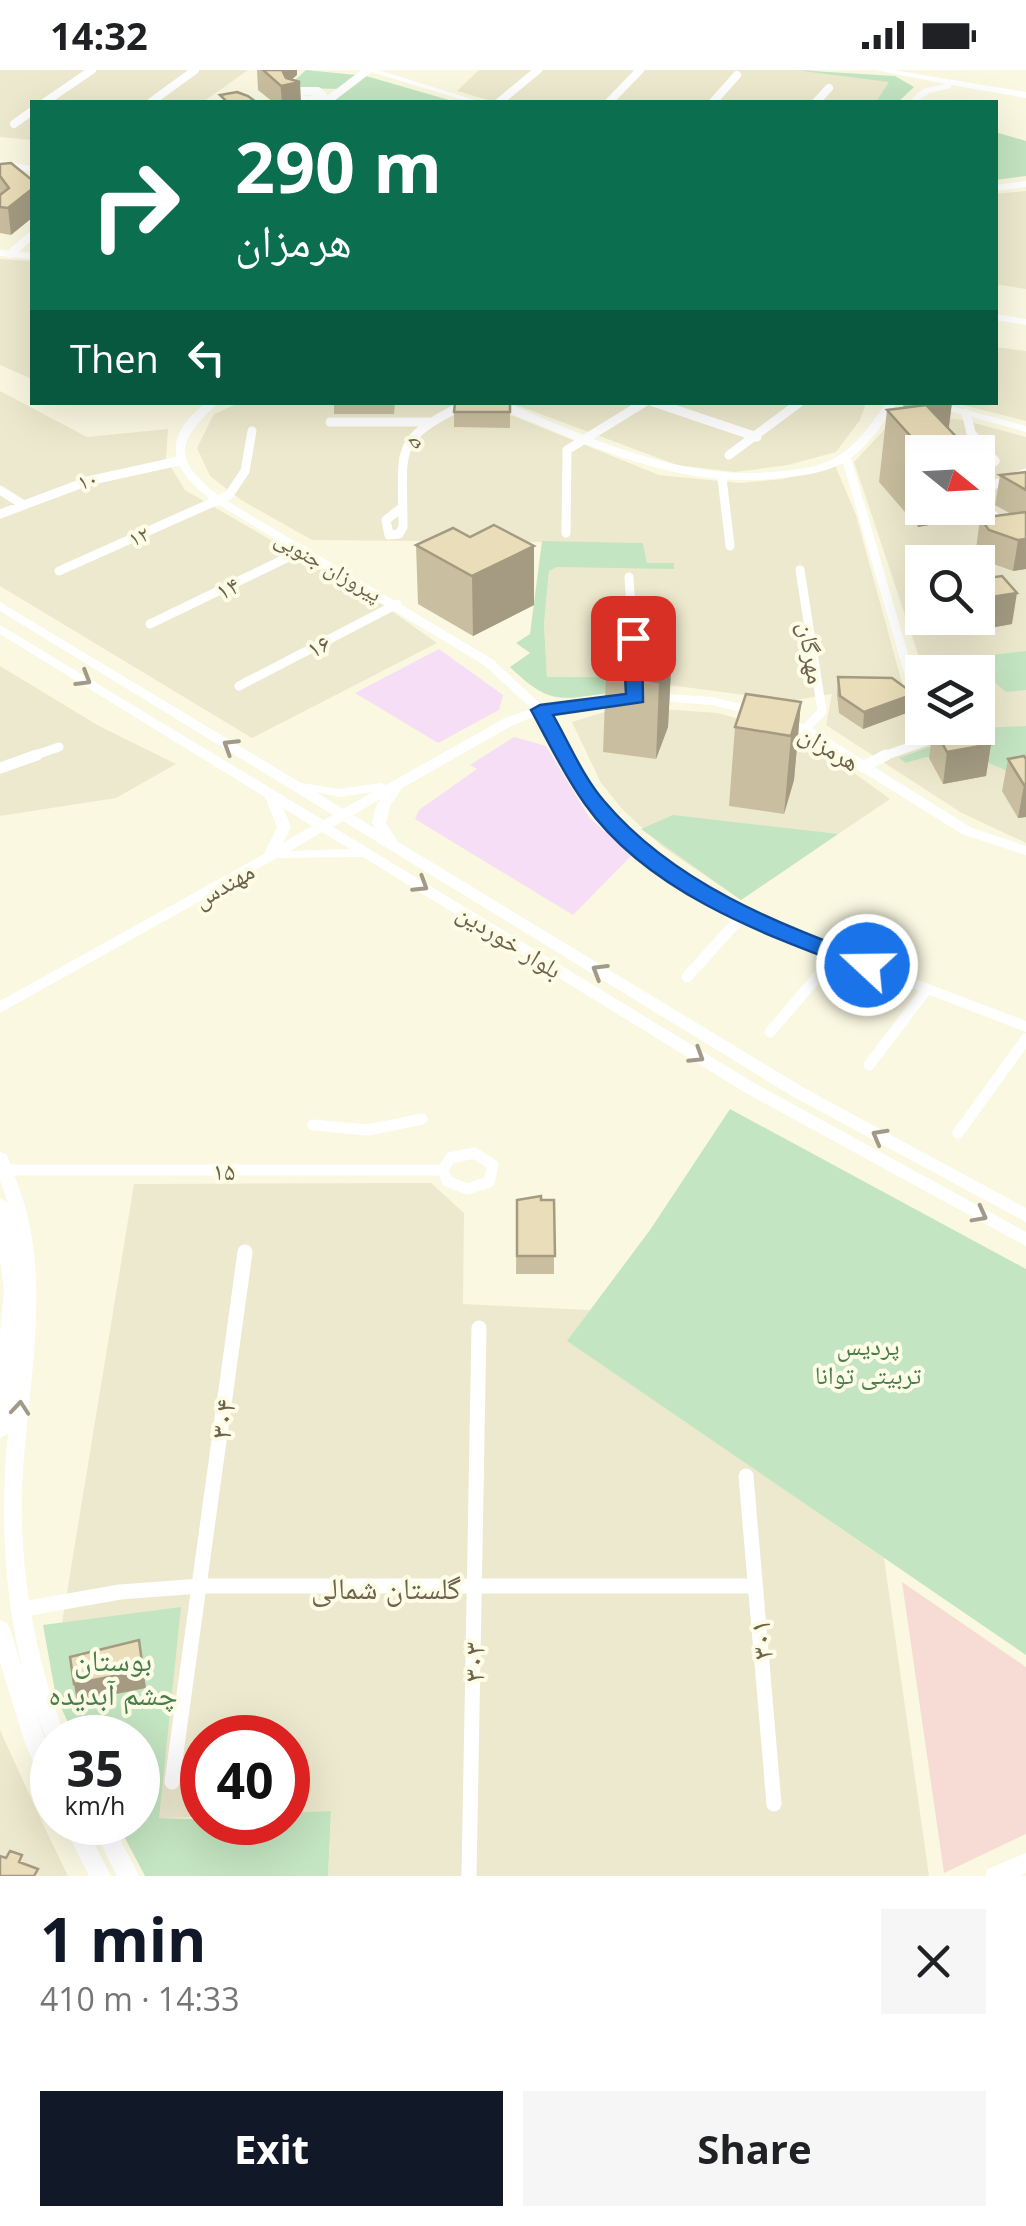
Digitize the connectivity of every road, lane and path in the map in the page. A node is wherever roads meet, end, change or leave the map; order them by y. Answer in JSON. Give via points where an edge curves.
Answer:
{"nodes":[{"id":1,"x":92,"y":70,"type":"edge"},
{"id":2,"x":195,"y":70,"type":"edge"},
{"id":3,"x":368,"y":70,"type":"edge"},
{"id":4,"x":538,"y":70,"type":"edge"},
{"id":5,"x":640,"y":70,"type":"edge"},
{"id":6,"x":879,"y":70,"type":"edge"},
{"id":7,"x":914,"y":70,"type":"edge"},
{"id":8,"x":890,"y":72,"type":"edge"},
{"id":9,"x":934,"y":72,"type":"edge"},
{"id":10,"x":738,"y":75,"type":"dead end"},
{"id":11,"x":970,"y":85,"type":"junction"},
{"id":12,"x":829,"y":88,"type":"dead end"},
{"id":13,"x":1026,"y":92,"type":"edge"},
{"id":14,"x":324,"y":98,"type":"edge"},
{"id":15,"x":48,"y":100,"type":"edge"},
{"id":16,"x":153,"y":100,"type":"edge"},
{"id":17,"x":471,"y":100,"type":"edge"},
{"id":18,"x":501,"y":100,"type":"edge"},
{"id":19,"x":611,"y":100,"type":"edge"},
{"id":20,"x":716,"y":100,"type":"edge"},
{"id":21,"x":818,"y":100,"type":"edge"},
{"id":22,"x":905,"y":100,"type":"edge"},
{"id":23,"x":914,"y":100,"type":"edge"},
{"id":24,"x":30,"y":112,"type":"edge"},
{"id":25,"x":14,"y":124,"type":"dead end"},
{"id":26,"x":0,"y":164,"type":"edge"},
{"id":27,"x":30,"y":169,"type":"edge"},
{"id":28,"x":1026,"y":182,"type":"edge"},
{"id":29,"x":998,"y":186,"type":"edge"},
{"id":30,"x":30,"y":237,"type":"edge"},
{"id":31,"x":11,"y":254,"type":"edge"},
{"id":32,"x":998,"y":317,"type":"edge"},
{"id":33,"x":1026,"y":322,"type":"edge"},
{"id":34,"x":211,"y":405,"type":"edge"},
{"id":35,"x":464,"y":405,"type":"edge"},
{"id":36,"x":500,"y":405,"type":"edge"},
{"id":37,"x":640,"y":405,"type":"edge"},
{"id":38,"x":662,"y":405,"type":"edge"},
{"id":39,"x":795,"y":405,"type":"edge"},
{"id":40,"x":890,"y":405,"type":"edge"},
{"id":41,"x":934,"y":405,"type":"edge"},
{"id":42,"x":966,"y":413,"type":"junction"},
{"id":43,"x":330,"y":422,"type":"dead end"},
{"id":44,"x":429,"y":422,"type":"junction"},
{"id":45,"x":1024,"y":424,"type":"edge"},
{"id":46,"x":252,"y":431,"type":"dead end"},
{"id":47,"x":972,"y":435,"type":"edge"},
{"id":48,"x":583,"y":437,"type":"junction"},
{"id":49,"x":757,"y":437,"type":"junction"},
{"id":50,"x":728,"y":455,"type":"dead end"},
{"id":51,"x":846,"y":457,"type":"junction"},
{"id":52,"x":179,"y":461,"type":"junction"},
{"id":53,"x":1026,"y":473,"type":"edge"},
{"id":54,"x":722,"y":478,"type":"junction"},
{"id":55,"x":0,"y":490,"type":"edge"},
{"id":56,"x":218,"y":500,"type":"junction"},
{"id":57,"x":22,"y":504,"type":"junction"},
{"id":58,"x":400,"y":509,"type":"dead end"},
{"id":59,"x":0,"y":514,"type":"edge"},
{"id":60,"x":1026,"y":531,"type":"edge"},
{"id":61,"x":566,"y":533,"type":"dead end"},
{"id":62,"x":730,"y":546,"type":"dead end"},
{"id":63,"x":304,"y":550,"type":"junction"},
{"id":64,"x":59,"y":570,"type":"dead end"},
{"id":65,"x":800,"y":570,"type":"dead end"},
{"id":66,"x":629,"y":577,"type":"dead end"},
{"id":67,"x":396,"y":604,"type":"junction"},
{"id":68,"x":0,"y":606,"type":"edge"},
{"id":69,"x":150,"y":624,"type":"dead end"},
{"id":70,"x":0,"y":629,"type":"edge"},
{"id":71,"x":905,"y":658,"type":"edge"},
{"id":72,"x":634,"y":664,"type":"edge"},
{"id":73,"x":239,"y":686,"type":"dead end"},
{"id":74,"x":540,"y":710,"type":"junction"},
{"id":75,"x":805,"y":730,"type":"junction"},
{"id":76,"x":908,"y":745,"type":"edge"},
{"id":77,"x":59,"y":746,"type":"dead end"},
{"id":78,"x":863,"y":767,"type":"junction"},
{"id":79,"x":0,"y":768,"type":"edge"},
{"id":80,"x":403,"y":779,"type":"junction"},
{"id":81,"x":287,"y":781,"type":"junction"},
{"id":82,"x":269,"y":792,"type":"junction"},
{"id":83,"x":344,"y":815,"type":"junction"},
{"id":84,"x":325,"y":826,"type":"junction"},
{"id":85,"x":397,"y":848,"type":"junction"},
{"id":86,"x":1026,"y":850,"type":"edge"},
{"id":87,"x":370,"y":853,"type":"junction"},
{"id":88,"x":268,"y":858,"type":"junction"},
{"id":89,"x":743,"y":915,"type":"junction"},
{"id":90,"x":102,"y":953,"type":"junction"},
{"id":91,"x":837,"y":954,"type":"junction"},
{"id":92,"x":688,"y":976,"type":"dead end"},
{"id":93,"x":927,"y":988,"type":"junction"},
{"id":94,"x":0,"y":1008,"type":"edge"},
{"id":95,"x":0,"y":1018,"type":"edge"},
{"id":96,"x":1026,"y":1027,"type":"edge"},
{"id":97,"x":770,"y":1032,"type":"dead end"},
{"id":98,"x":1026,"y":1039,"type":"edge"},
{"id":99,"x":869,"y":1065,"type":"dead end"},
{"id":100,"x":422,"y":1119,"type":"dead end"},
{"id":101,"x":313,"y":1125,"type":"dead end"},
{"id":102,"x":958,"y":1133,"type":"dead end"},
{"id":103,"x":2,"y":1166,"type":"edge"},
{"id":104,"x":442,"y":1170,"type":"dead end"},
{"id":105,"x":0,"y":1204,"type":"edge"},
{"id":106,"x":1026,"y":1216,"type":"edge"},
{"id":107,"x":1026,"y":1240,"type":"edge"},
{"id":108,"x":245,"y":1252,"type":"dead end"},
{"id":109,"x":479,"y":1328,"type":"dead end"},
{"id":110,"x":0,"y":1431,"type":"edge"},
{"id":111,"x":8,"y":1460,"type":"edge"},
{"id":112,"x":746,"y":1476,"type":"dead end"},
{"id":113,"x":200,"y":1586,"type":"junction"},
{"id":114,"x":755,"y":1586,"type":"junction"},
{"id":115,"x":474,"y":1588,"type":"junction"},
{"id":116,"x":9,"y":1612,"type":"edge"},
{"id":117,"x":0,"y":1630,"type":"edge"},
{"id":118,"x":46,"y":1715,"type":"edge"},
{"id":119,"x":30,"y":1728,"type":"edge"},
{"id":120,"x":172,"y":1782,"type":"dead end"},
{"id":121,"x":774,"y":1804,"type":"dead end"},
{"id":122,"x":84,"y":1845,"type":"edge"},
{"id":123,"x":112,"y":1845,"type":"edge"},
{"id":124,"x":1026,"y":1863,"type":"edge"},
{"id":125,"x":100,"y":1876,"type":"edge"},
{"id":126,"x":128,"y":1876,"type":"edge"},
{"id":127,"x":469,"y":1876,"type":"edge"},
{"id":128,"x":996,"y":1876,"type":"edge"}],
"edges":[{"from":1,"to":15,"type":"street"},
{"from":2,"to":16,"type":"street"},
{"from":3,"to":14,"type":"street"},
{"from":3,"to":17,"type":"street"},
{"from":4,"to":18,"type":"street"},
{"from":5,"to":19,"type":"street"},
{"from":6,"to":8,"type":"street"},
{"from":7,"to":9,"type":"street"},
{"from":8,"to":11,"type":"street"},
{"from":8,"to":22,"type":"street","via":[[915,84]]},
{"from":9,"to":13,"type":"street"},
{"from":10,"to":20,"type":"street"},
{"from":11,"to":13,"type":"street"},
{"from":11,"to":23,"type":"street","via":[[926,90]]},
{"from":12,"to":21,"type":"street"},
{"from":24,"to":25,"type":"street"},
{"from":26,"to":27,"type":"street"},
{"from":28,"to":29,"type":"street"},
{"from":30,"to":31,"type":"street"},
{"from":32,"to":33,"type":"street"},
{"from":34,"to":52,"type":"street","via":[[186,428]]},
{"from":35,"to":44,"type":"street","name":"۵"},
{"from":36,"to":48,"type":"street"},
{"from":37,"to":48,"type":"street"},
{"from":38,"to":49,"type":"street"},
{"from":39,"to":49,"type":"street"},
{"from":40,"to":51,"type":"street"},
{"from":41,"to":42,"type":"street"},
{"from":42,"to":45,"type":"street"},
{"from":42,"to":47,"type":"street"},
{"from":43,"to":44,"type":"street"},
{"from":44,"to":58,"type":"street","name":"۵","via":[[403,449]]},
{"from":46,"to":56,"type":"street","via":[[240,482]]},
{"from":48,"to":54,"type":"street","via":[[654,466]]},
{"from":48,"to":61,"type":"street","via":[[566,454]]},
{"from":49,"to":50,"type":"street"},
{"from":51,"to":54,"type":"street","via":[[784,476]]},
{"from":51,"to":71,"type":"street"},
{"from":52,"to":56,"type":"street","name":"پیروزان جنوبی"},
{"from":52,"to":57,"type":"street","name":"۱۰","via":[[121,469]]},
{"from":53,"to":60,"type":"street","via":[[986,489],[981,502],[997,519]]},
{"from":54,"to":62,"type":"street"},
{"from":55,"to":57,"type":"street"},
{"from":56,"to":63,"type":"street","name":"پیروزان جنوبی"},
{"from":56,"to":64,"type":"street","name":"۱۲"},
{"from":57,"to":59,"type":"street","name":"۱۰"},
{"from":63,"to":67,"type":"street","name":"پیروزان جنوبی"},
{"from":63,"to":69,"type":"street","name":"۱۴"},
{"from":65,"to":75,"type":"street","name":"مهرگان","via":[[822,711]]},
{"from":66,"to":72,"type":"street"},
{"from":67,"to":73,"type":"street","name":"۱۶"},
{"from":67,"to":74,"type":"street","name":"پیروزان جنوبی","via":[[488,662]]},
{"from":81,"to":68,"type":"street","name":"بلوار خوردین","one_way":true},
{"from":70,"to":82,"type":"street","name":"بلوار خوردین","one_way":true},
{"from":74,"to":75,"type":"street","name":"هرمزان","via":[[674,697],[743,708]]},
{"from":74,"to":80,"type":"street","name":"هرمزان"},
{"from":74,"to":89,"type":"street","name":"پیروزان جنوبی","via":[[605,816],[670,872]]},
{"from":75,"to":78,"type":"street","name":"هرمزان"},
{"from":76,"to":78,"type":"street"},
{"from":77,"to":79,"type":"street"},
{"from":78,"to":86,"type":"street","name":"هرمزان","via":[[967,831]]},
{"from":80,"to":81,"type":"street","via":[[339,793]]},
{"from":80,"to":83,"type":"street","name":"هرمزان"},
{"from":80,"to":85,"type":"street","via":[[382,806],[379,823]]},
{"from":81,"to":83,"type":"street","name":"بلوار خوردین"},
{"from":82,"to":84,"type":"street","name":"بلوار خوردین"},
{"from":82,"to":88,"type":"street","via":[[284,826]]},
{"from":83,"to":84,"type":"street","name":"مهندس"},
{"from":83,"to":85,"type":"street","name":"بلوار خوردین"},
{"from":84,"to":87,"type":"street","name":"بلوار خوردین"},
{"from":84,"to":88,"type":"street","name":"مهندس"},
{"from":106,"to":85,"type":"street","name":"بلوار خوردین","one_way":true,"via":[[798,1092]]},
{"from":87,"to":88,"type":"street"},
{"from":87,"to":107,"type":"street","name":"بلوار خوردین","one_way":true,"via":[[750,1088]]},
{"from":88,"to":90,"type":"street","name":"مهندس"},
{"from":89,"to":91,"type":"street","name":"پیروزان جنوبی"},
{"from":89,"to":92,"type":"street"},
{"from":90,"to":94,"type":"street","name":"مهندس"},
{"from":90,"to":95,"type":"street","name":"مهندس"},
{"from":91,"to":93,"type":"street","name":"پیروزان جنوبی"},
{"from":91,"to":97,"type":"street"},
{"from":93,"to":96,"type":"street","name":"پیروزان جنوبی"},
{"from":93,"to":99,"type":"street"},
{"from":98,"to":102,"type":"street"},
{"from":100,"to":101,"type":"street","via":[[339,1129]]},
{"from":103,"to":104,"type":"street","name":"۱۵"},
{"from":111,"to":103,"type":"street","one_way":true,"via":[[30,1296],[24,1228]]},
{"from":105,"to":110,"type":"street","via":[[12,1290]]},
{"from":108,"to":113,"type":"street","name":"۳۰۴"},
{"from":109,"to":115,"type":"street","name":"۳۰۳"},
{"from":111,"to":116,"type":"street"},
{"from":112,"to":114,"type":"street","name":"۳۰۱"},
{"from":113,"to":115,"type":"street","name":"گلستان شمالی"},
{"from":113,"to":116,"type":"street","name":"گلستان شمالی","via":[[102,1594]]},
{"from":113,"to":120,"type":"street","name":"۳۰۴"},
{"from":114,"to":115,"type":"street","name":"گلستان شمالی"},
{"from":114,"to":121,"type":"street","name":"۳۰۱"},
{"from":115,"to":127,"type":"street","name":"۳۰۳"},
{"from":116,"to":118,"type":"street"},
{"from":117,"to":119,"type":"street"},
{"from":122,"to":125,"type":"street"},
{"from":123,"to":126,"type":"street"},
{"from":124,"to":128,"type":"street"}]}
